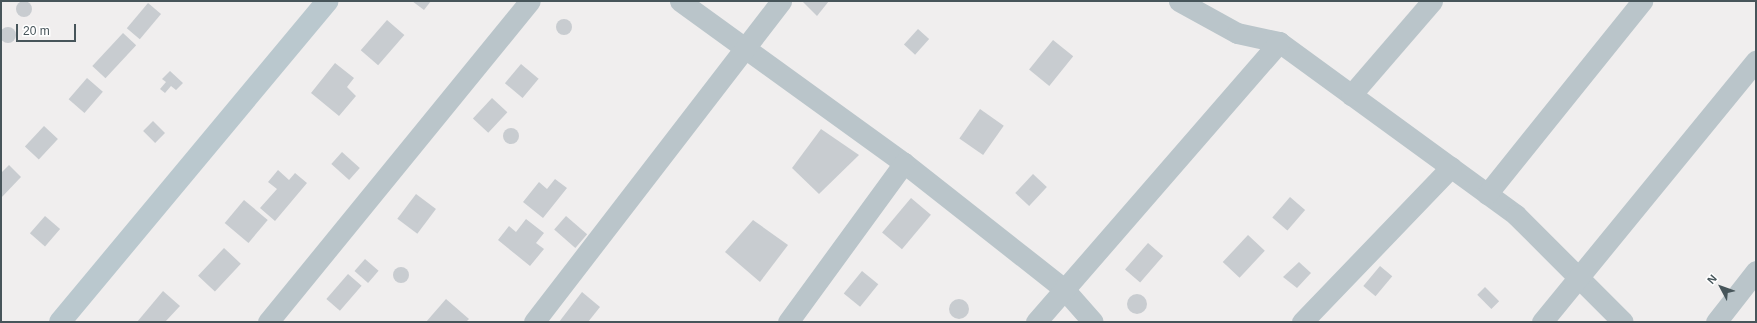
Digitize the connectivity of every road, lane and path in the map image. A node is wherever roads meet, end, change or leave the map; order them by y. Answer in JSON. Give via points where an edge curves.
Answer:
{"nodes":[{"id":1,"x":326,"y":1,"type":"edge"},
{"id":2,"x":530,"y":1,"type":"edge"},
{"id":3,"x":680,"y":1,"type":"edge"},
{"id":4,"x":781,"y":1,"type":"edge"},
{"id":5,"x":1179,"y":1,"type":"edge"},
{"id":6,"x":1432,"y":1,"type":"edge"},
{"id":7,"x":1642,"y":1,"type":"edge"},
{"id":8,"x":1279,"y":42,"type":"junction"},
{"id":9,"x":744,"y":50,"type":"junction"},
{"id":10,"x":1756,"y":61,"type":"edge"},
{"id":11,"x":1351,"y":95,"type":"junction"},
{"id":12,"x":904,"y":163,"type":"junction"},
{"id":13,"x":1451,"y":167,"type":"junction"},
{"id":14,"x":1487,"y":194,"type":"junction"},
{"id":15,"x":1756,"y":271,"type":"edge"},
{"id":16,"x":1578,"y":277,"type":"junction"},
{"id":17,"x":1063,"y":288,"type":"junction"},
{"id":18,"x":60,"y":322,"type":"edge"},
{"id":19,"x":268,"y":322,"type":"edge"},
{"id":20,"x":534,"y":322,"type":"edge"},
{"id":21,"x":788,"y":322,"type":"edge"},
{"id":22,"x":1036,"y":322,"type":"edge"},
{"id":23,"x":1093,"y":322,"type":"edge"},
{"id":24,"x":1302,"y":322,"type":"edge"},
{"id":25,"x":1542,"y":322,"type":"edge"},
{"id":26,"x":1623,"y":322,"type":"edge"},
{"id":27,"x":1716,"y":322,"type":"edge"}],
"edges":[{"from":1,"to":18,"type":"street"},
{"from":2,"to":19,"type":"street"},
{"from":3,"to":9,"type":"street"},
{"from":4,"to":9,"type":"street"},
{"from":5,"to":8,"type":"street","via":[[1236,33]]},
{"from":6,"to":11,"type":"street"},
{"from":7,"to":14,"type":"street"},
{"from":8,"to":11,"type":"street"},
{"from":8,"to":17,"type":"street"},
{"from":9,"to":12,"type":"street"},
{"from":9,"to":20,"type":"street"},
{"from":10,"to":16,"type":"street"},
{"from":11,"to":13,"type":"street"},
{"from":12,"to":17,"type":"street"},
{"from":12,"to":21,"type":"street"},
{"from":13,"to":14,"type":"street"},
{"from":13,"to":24,"type":"street"},
{"from":14,"to":16,"type":"street","via":[[1516,215]]},
{"from":15,"to":27,"type":"street"},
{"from":16,"to":25,"type":"street"},
{"from":16,"to":26,"type":"street"},
{"from":17,"to":22,"type":"street"},
{"from":17,"to":23,"type":"street"}]}
